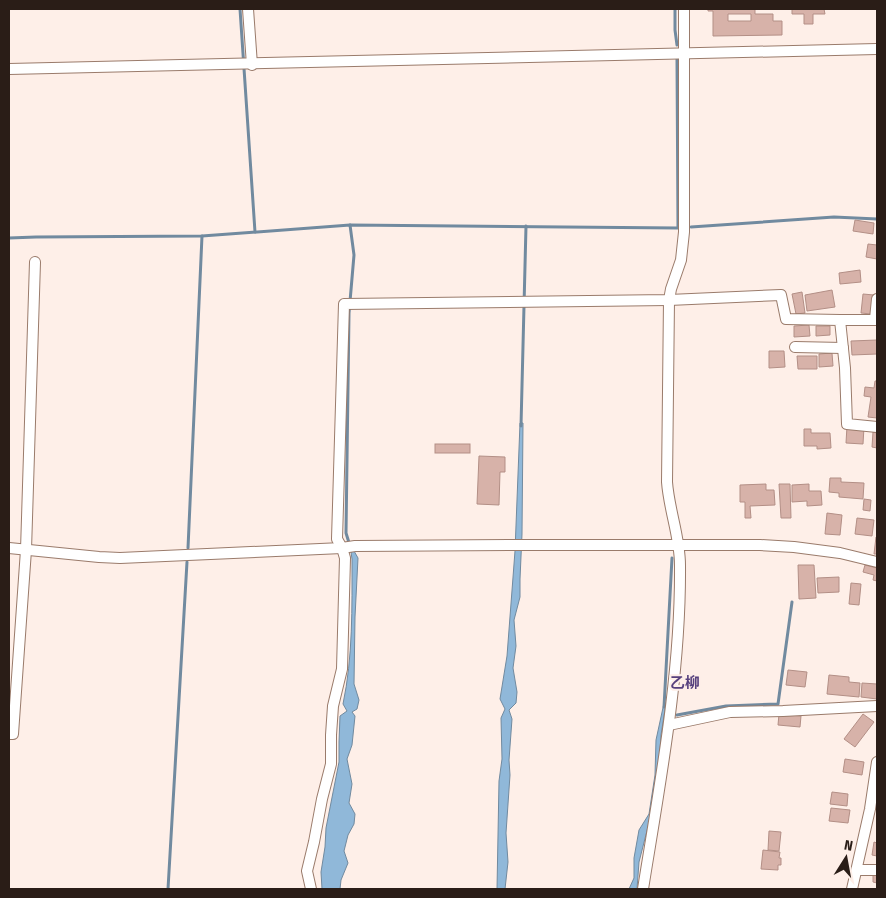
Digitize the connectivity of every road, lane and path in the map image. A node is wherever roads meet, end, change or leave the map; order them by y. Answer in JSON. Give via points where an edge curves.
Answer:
{"nodes":[{"id":1,"x":248,"y":9,"type":"edge"},
{"id":2,"x":684,"y":9,"type":"edge"},
{"id":3,"x":877,"y":49,"type":"edge"},
{"id":4,"x":684,"y":52,"type":"junction"},
{"id":5,"x":247,"y":65,"type":"junction"},
{"id":6,"x":9,"y":70,"type":"edge"},
{"id":7,"x":36,"y":262,"type":"dead end"},
{"id":8,"x":669,"y":300,"type":"junction"},
{"id":9,"x":877,"y":300,"type":"edge"},
{"id":10,"x":876,"y":319,"type":"edge"},
{"id":11,"x":840,"y":320,"type":"junction"},
{"id":12,"x":795,"y":347,"type":"dead end"},
{"id":13,"x":843,"y":348,"type":"junction"},
{"id":14,"x":877,"y":427,"type":"edge"},
{"id":15,"x":678,"y":545,"type":"junction"},
{"id":16,"x":348,"y":547,"type":"junction"},
{"id":17,"x":9,"y":548,"type":"edge"},
{"id":18,"x":26,"y":550,"type":"junction"},
{"id":19,"x":877,"y":562,"type":"edge"},
{"id":20,"x":877,"y":706,"type":"edge"},
{"id":21,"x":669,"y":725,"type":"junction"},
{"id":22,"x":9,"y":734,"type":"edge"},
{"id":23,"x":877,"y":762,"type":"edge"},
{"id":24,"x":857,"y":870,"type":"junction"},
{"id":25,"x":877,"y":870,"type":"edge"},
{"id":26,"x":311,"y":889,"type":"edge"},
{"id":27,"x":643,"y":889,"type":"edge"},
{"id":28,"x":852,"y":889,"type":"edge"}],
"edges":[{"from":1,"to":5,"type":"street"},
{"from":2,"to":4,"type":"street"},
{"from":3,"to":4,"type":"street"},
{"from":4,"to":5,"type":"street"},
{"from":4,"to":8,"type":"street","via":[[684,232],[681,260]]},
{"from":5,"to":6,"type":"street"},
{"from":7,"to":18,"type":"street"},
{"from":8,"to":11,"type":"street","via":[[780,295],[786,319]]},
{"from":8,"to":15,"type":"street","via":[[667,482]]},
{"from":8,"to":16,"type":"street","via":[[344,304],[337,539]]},
{"from":9,"to":10,"type":"street"},
{"from":10,"to":11,"type":"street"},
{"from":11,"to":13,"type":"street"},
{"from":12,"to":13,"type":"street"},
{"from":13,"to":14,"type":"street","via":[[846,424]]},
{"from":15,"to":16,"type":"street"},
{"from":15,"to":19,"type":"street","via":[[794,547]]},
{"from":15,"to":21,"type":"street","via":[[678,630]]},
{"from":16,"to":18,"type":"street","via":[[120,558]]},
{"from":16,"to":26,"type":"street","via":[[342,669],[333,706],[331,764],[307,870]]},
{"from":17,"to":18,"type":"street"},
{"from":18,"to":22,"type":"street","via":[[13,734]]},
{"from":20,"to":21,"type":"street","via":[[730,712]]},
{"from":21,"to":27,"type":"street"},
{"from":23,"to":24,"type":"street"},
{"from":24,"to":25,"type":"street"},
{"from":24,"to":28,"type":"street"}]}
